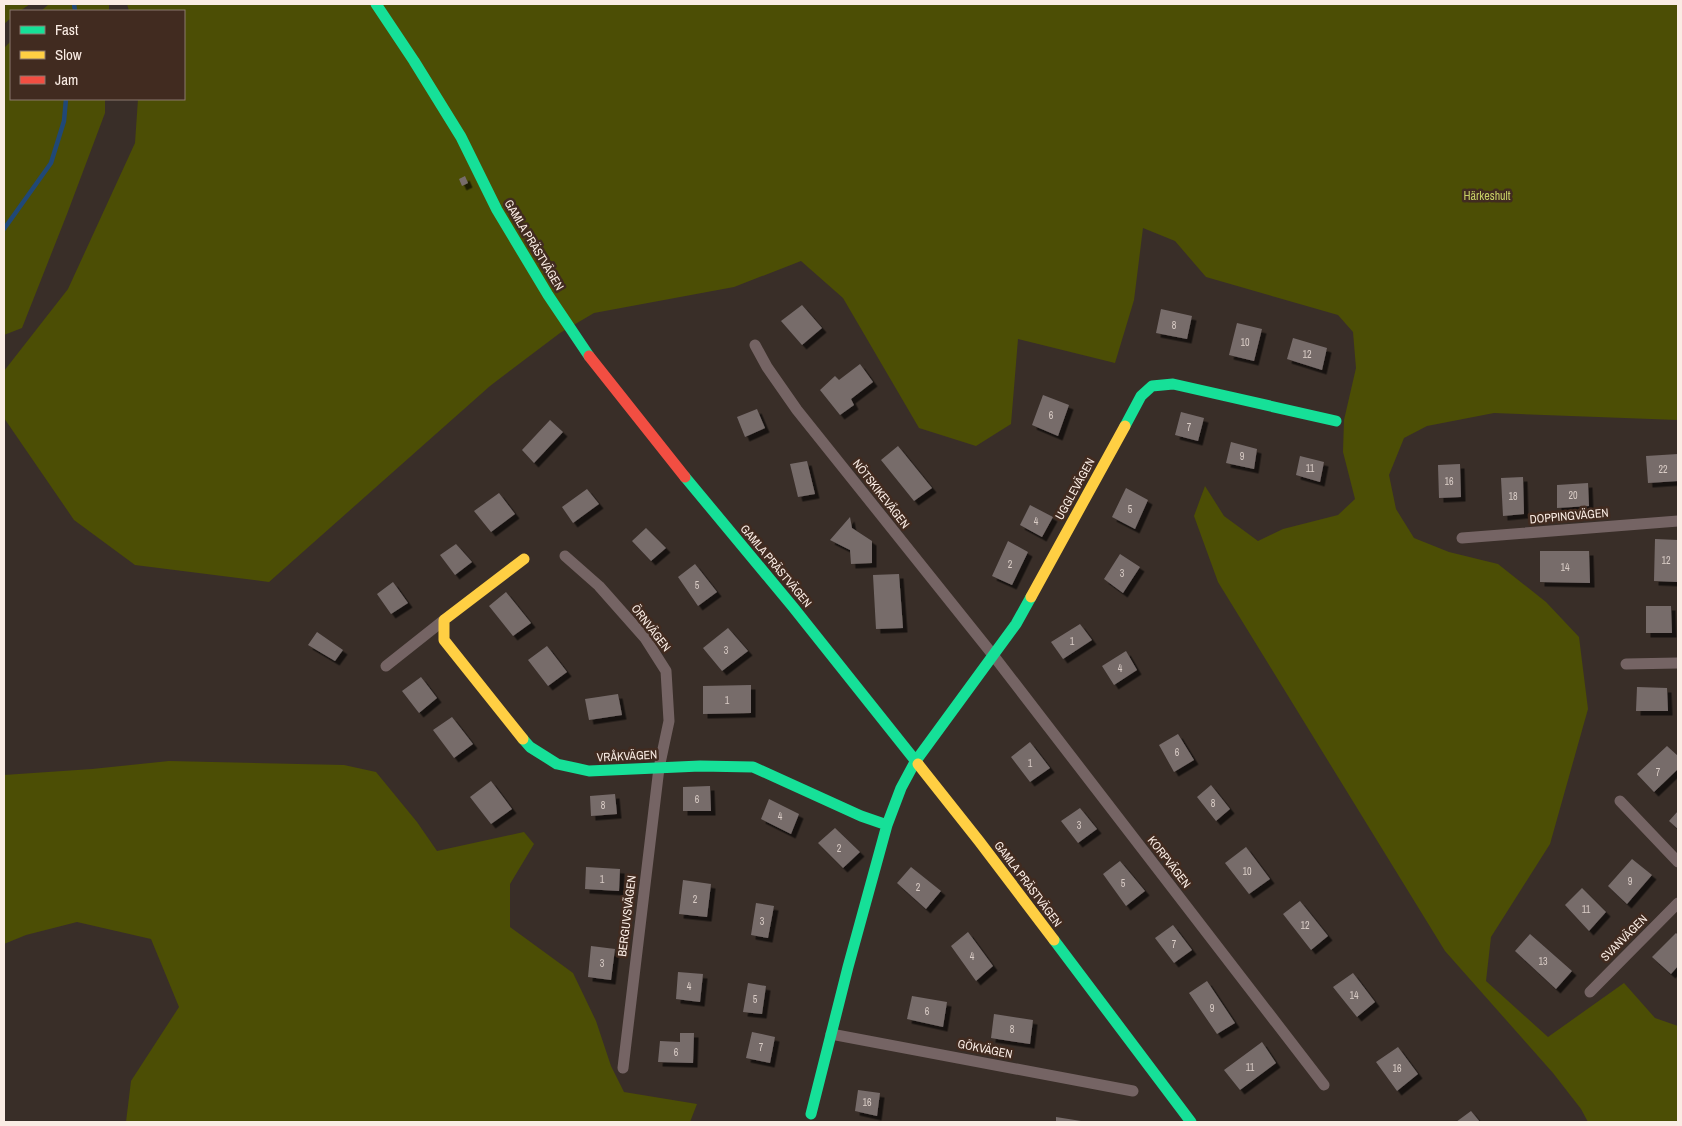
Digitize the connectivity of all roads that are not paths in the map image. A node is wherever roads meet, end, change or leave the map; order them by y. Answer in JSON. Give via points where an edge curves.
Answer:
{"nodes":[{"id":1,"x":376,"y":4,"type":"edge"},
{"id":2,"x":755,"y":345,"type":"dead end"},
{"id":3,"x":1336,"y":421,"type":"dead end"},
{"id":4,"x":1678,"y":521,"type":"edge"},
{"id":5,"x":1462,"y":538,"type":"dead end"},
{"id":6,"x":565,"y":556,"type":"dead end"},
{"id":7,"x":524,"y":558,"type":"dead end"},
{"id":8,"x":444,"y":620,"type":"junction"},
{"id":9,"x":993,"y":655,"type":"junction"},
{"id":10,"x":1678,"y":663,"type":"edge"},
{"id":11,"x":1626,"y":664,"type":"dead end"},
{"id":12,"x":386,"y":666,"type":"dead end"},
{"id":13,"x":915,"y":762,"type":"junction"},
{"id":14,"x":659,"y":768,"type":"junction"},
{"id":15,"x":1620,"y":801,"type":"dead end"},
{"id":16,"x":887,"y":824,"type":"junction"},
{"id":17,"x":1678,"y":862,"type":"edge"},
{"id":18,"x":1678,"y":903,"type":"edge"},
{"id":19,"x":1590,"y":992,"type":"dead end"},
{"id":20,"x":831,"y":1034,"type":"junction"},
{"id":21,"x":623,"y":1068,"type":"dead end"},
{"id":22,"x":1324,"y":1085,"type":"dead end"},
{"id":23,"x":1133,"y":1091,"type":"dead end"},
{"id":24,"x":811,"y":1114,"type":"dead end"},
{"id":25,"x":1191,"y":1122,"type":"edge"}],
"edges":[{"from":1,"to":13,"type":"street","name":"GAMLA PRÄSTVÄGEN","via":[[461,137],[497,210],[543,286],[599,370]]},
{"from":2,"to":9,"type":"street","name":"NÖTSKIKEVÄGEN","via":[[797,410]]},
{"from":3,"to":9,"type":"street","name":"UGGLEVÄGEN","via":[[1173,384],[1152,386],[1141,396],[1016,624]]},
{"from":4,"to":5,"type":"street","name":"DOPPINGVÄGEN"},
{"from":6,"to":14,"type":"street","name":"ÖRNVÄGEN","via":[[599,586],[644,638],[666,671],[669,721]]},
{"from":7,"to":8,"type":"street"},
{"from":8,"to":12,"type":"street"},
{"from":8,"to":14,"type":"street","name":"VRÅKVÄGEN","via":[[444,640],[530,747],[557,764],[589,771]]},
{"from":9,"to":13,"type":"street","name":"UGGLEVÄGEN"},
{"from":9,"to":22,"type":"street","name":"KORPVÄGEN"},
{"from":10,"to":11,"type":"street"},
{"from":13,"to":16,"type":"street"},
{"from":13,"to":25,"type":"street","name":"GAMLA PRÄSTVÄGEN","via":[[979,841]]},
{"from":14,"to":16,"type":"street","name":"VRÅKVÄGEN","via":[[753,767],[861,816]]},
{"from":14,"to":21,"type":"street","name":"BERGUVSVÄGEN"},
{"from":15,"to":17,"type":"street"},
{"from":16,"to":20,"type":"street"},
{"from":18,"to":19,"type":"street","name":"SVANVÄGEN"},
{"from":20,"to":23,"type":"street","name":"GÖKVÄGEN"},
{"from":20,"to":24,"type":"street"}]}
